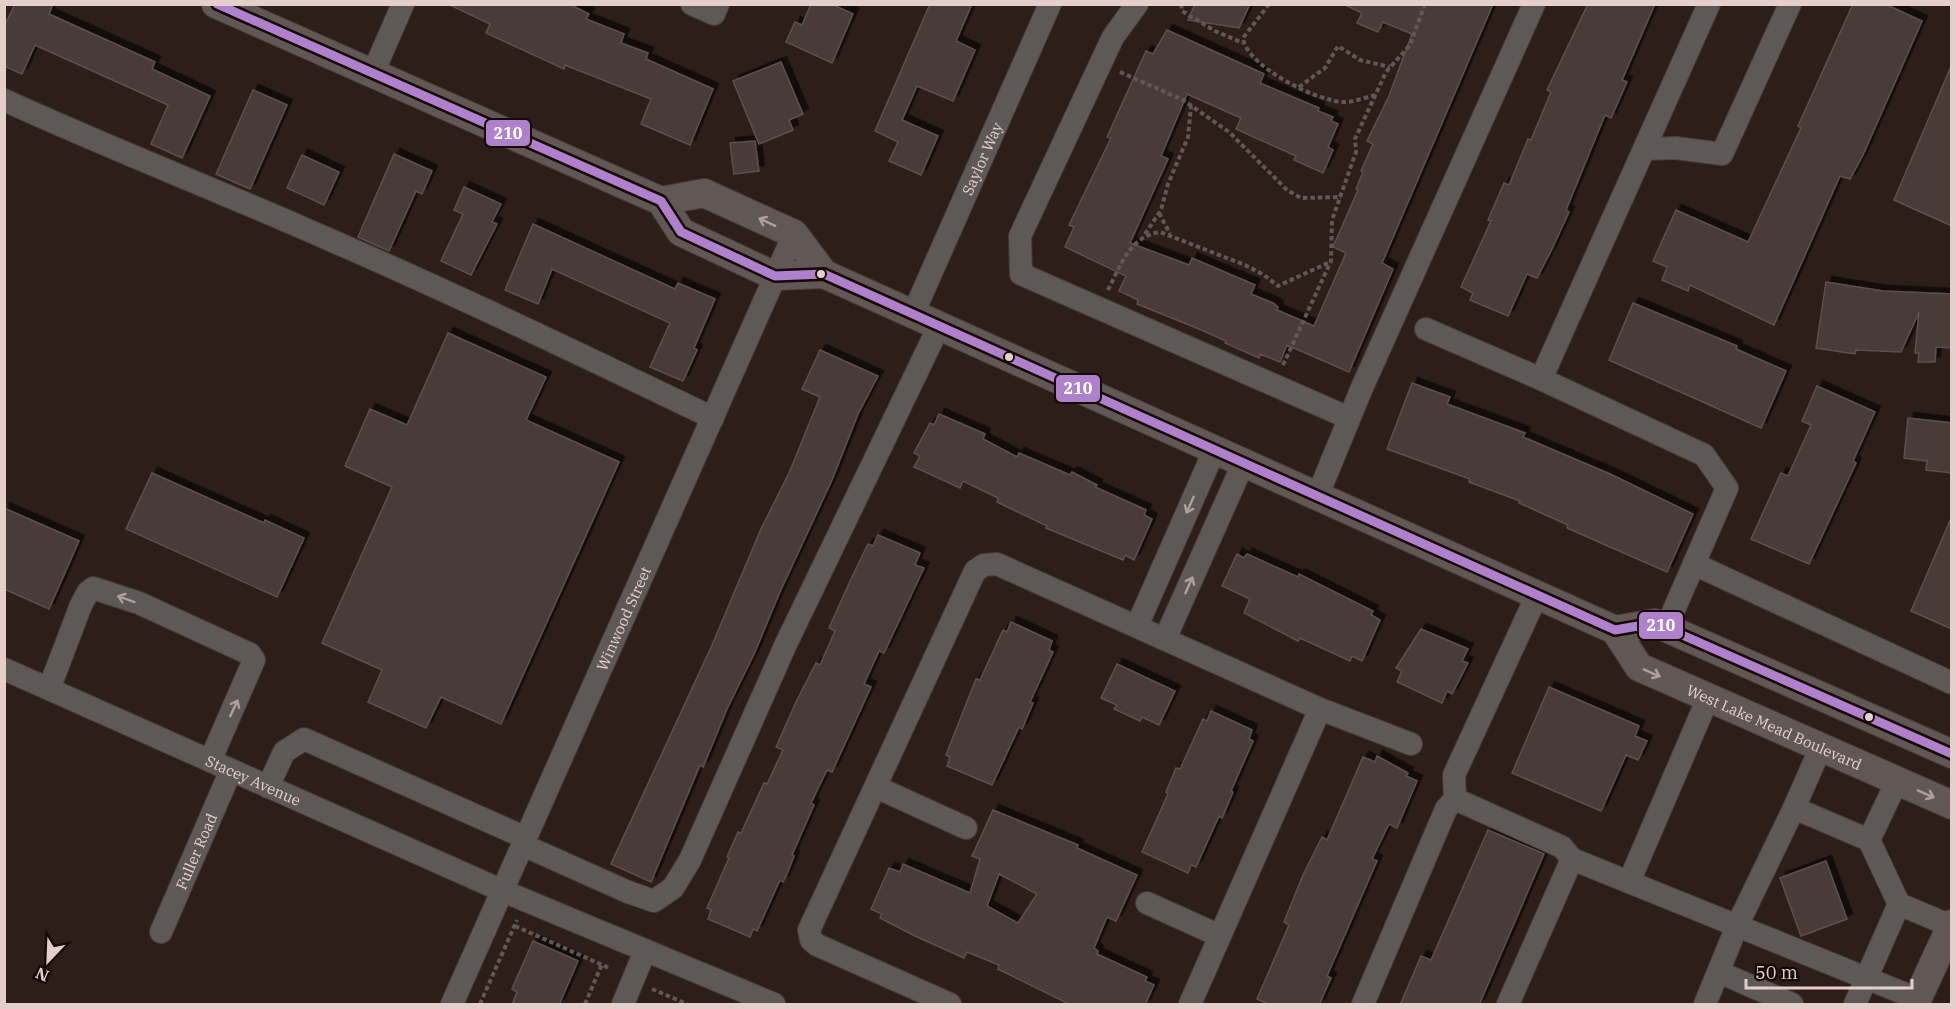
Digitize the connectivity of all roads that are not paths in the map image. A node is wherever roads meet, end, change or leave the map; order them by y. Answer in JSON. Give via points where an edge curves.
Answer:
{"nodes":[{"id":1,"x":216,"y":4,"type":"edge"},
{"id":2,"x":403,"y":4,"type":"edge"},
{"id":3,"x":692,"y":4,"type":"edge"},
{"id":4,"x":1050,"y":4,"type":"edge"},
{"id":5,"x":1137,"y":4,"type":"edge"},
{"id":6,"x":1534,"y":4,"type":"edge"},
{"id":7,"x":1709,"y":4,"type":"edge"},
{"id":8,"x":1790,"y":4,"type":"edge"},
{"id":9,"x":716,"y":10,"type":"edge"},
{"id":10,"x":372,"y":75,"type":"junction"},
{"id":11,"x":4,"y":100,"type":"edge"},
{"id":12,"x":1645,"y":149,"type":"junction"},
{"id":13,"x":661,"y":201,"type":"junction"},
{"id":14,"x":794,"y":234,"type":"junction"},
{"id":15,"x":824,"y":274,"type":"junction"},
{"id":16,"x":775,"y":276,"type":"junction"},
{"id":17,"x":913,"y":314,"type":"junction"},
{"id":18,"x":939,"y":326,"type":"junction"},
{"id":19,"x":1426,"y":329,"type":"dead end"},
{"id":20,"x":1541,"y":379,"type":"junction"},
{"id":21,"x":712,"y":418,"type":"junction"},
{"id":22,"x":1349,"y":418,"type":"junction"},
{"id":23,"x":1214,"y":451,"type":"junction"},
{"id":24,"x":1243,"y":464,"type":"junction"},
{"id":25,"x":1317,"y":497,"type":"junction"},
{"id":26,"x":1694,"y":564,"type":"junction"},
{"id":27,"x":1537,"y":595,"type":"junction"},
{"id":28,"x":1137,"y":626,"type":"junction"},
{"id":29,"x":1666,"y":628,"type":"junction"},
{"id":30,"x":1615,"y":630,"type":"junction"},
{"id":31,"x":1165,"y":639,"type":"junction"},
{"id":32,"x":4,"y":669,"type":"edge"},
{"id":33,"x":1952,"y":683,"type":"edge"},
{"id":34,"x":49,"y":689,"type":"junction"},
{"id":35,"x":1708,"y":698,"type":"junction"},
{"id":36,"x":1320,"y":709,"type":"junction"},
{"id":37,"x":1412,"y":744,"type":"dead end"},
{"id":38,"x":1821,"y":747,"type":"junction"},
{"id":39,"x":1952,"y":754,"type":"edge"},
{"id":40,"x":210,"y":761,"type":"junction"},
{"id":41,"x":231,"y":770,"type":"junction"},
{"id":42,"x":1897,"y":781,"type":"junction"},
{"id":43,"x":268,"y":787,"type":"junction"},
{"id":44,"x":876,"y":787,"type":"junction"},
{"id":45,"x":1455,"y":799,"type":"junction"},
{"id":46,"x":1952,"y":805,"type":"edge"},
{"id":47,"x":1794,"y":808,"type":"junction"},
{"id":48,"x":966,"y":828,"type":"dead end"},
{"id":49,"x":1869,"y":840,"type":"junction"},
{"id":50,"x":525,"y":841,"type":"junction"},
{"id":51,"x":1572,"y":859,"type":"junction"},
{"id":52,"x":1629,"y":882,"type":"junction"},
{"id":53,"x":503,"y":891,"type":"junction"},
{"id":54,"x":1147,"y":903,"type":"dead end"},
{"id":55,"x":1899,"y":903,"type":"junction"},
{"id":56,"x":1951,"y":925,"type":"edge"},
{"id":57,"x":1737,"y":926,"type":"junction"},
{"id":58,"x":161,"y":932,"type":"dead end"},
{"id":59,"x":1220,"y":936,"type":"junction"},
{"id":60,"x":645,"y":951,"type":"junction"},
{"id":61,"x":1719,"y":972,"type":"junction"},
{"id":62,"x":1866,"y":978,"type":"junction"},
{"id":63,"x":1763,"y":999,"type":"edge"},
{"id":64,"x":1916,"y":1002,"type":"edge"},
{"id":65,"x":452,"y":1005,"type":"edge"},
{"id":66,"x":623,"y":1005,"type":"edge"},
{"id":67,"x":774,"y":1005,"type":"edge"},
{"id":68,"x":950,"y":1005,"type":"edge"},
{"id":69,"x":1190,"y":1005,"type":"edge"},
{"id":70,"x":1363,"y":1005,"type":"edge"},
{"id":71,"x":1508,"y":1005,"type":"edge"},
{"id":72,"x":1705,"y":1005,"type":"edge"},
{"id":73,"x":1792,"y":1005,"type":"edge"},
{"id":74,"x":1855,"y":1005,"type":"edge"}],
"edges":[{"from":1,"to":10,"type":"main road"},
{"from":2,"to":10,"type":"street"},
{"from":3,"to":9,"type":"street"},
{"from":4,"to":17,"type":"street","name":"Saylor Way"},
{"from":5,"to":22,"type":"street","via":[[1113,36],[1020,236],[1021,273]]},
{"from":6,"to":22,"type":"street"},
{"from":7,"to":12,"type":"street"},
{"from":8,"to":12,"type":"street","via":[[1722,154],[1676,148]]},
{"from":10,"to":13,"type":"main road"},
{"from":11,"to":21,"type":"street","via":[[111,149],[304,228],[554,341]]},
{"from":12,"to":20,"type":"street"},
{"from":14,"to":13,"type":"main road","one_way":true,"via":[[704,192]]},
{"from":13,"to":16,"type":"main road","via":[[681,232]]},
{"from":14,"to":15,"type":"main road"},
{"from":14,"to":16,"type":"street","name":"Winwood Street"},
{"from":15,"to":16,"type":"main road"},
{"from":15,"to":17,"type":"main road"},
{"from":16,"to":21,"type":"street","name":"Winwood Street"},
{"from":17,"to":18,"type":"main road"},
{"from":18,"to":23,"type":"main road"},
{"from":18,"to":50,"type":"street","via":[[785,646],[690,860],[673,888],[654,901]]},
{"from":19,"to":20,"type":"street"},
{"from":20,"to":26,"type":"street","via":[[1704,455],[1727,488]]},
{"from":21,"to":50,"type":"street","name":"Winwood Street"},
{"from":22,"to":25,"type":"street"},
{"from":23,"to":24,"type":"main road"},
{"from":23,"to":28,"type":"street","one_way":true},
{"from":24,"to":25,"type":"main road"},
{"from":31,"to":24,"type":"street","one_way":true},
{"from":25,"to":27,"type":"main road"},
{"from":26,"to":29,"type":"street"},
{"from":26,"to":33,"type":"street"},
{"from":27,"to":30,"type":"main road"},
{"from":27,"to":45,"type":"street","via":[[1454,776]]},
{"from":28,"to":31,"type":"street"},
{"from":28,"to":44,"type":"street","via":[[997,564],[984,565],[975,571]]},
{"from":29,"to":30,"type":"main road","via":[[1655,623]]},
{"from":29,"to":39,"type":"main road"},
{"from":30,"to":35,"type":"main road","name":"West Lake Mead Boulevard","one_way":true,"via":[[1639,667]]},
{"from":31,"to":36,"type":"street"},
{"from":32,"to":34,"type":"street","name":"Stacey Avenue"},
{"from":34,"to":40,"type":"street","name":"Stacey Avenue"},
{"from":40,"to":34,"type":"street","one_way":true,"via":[[254,660],[250,654],[147,607],[102,589],[88,592]]},
{"from":35,"to":38,"type":"main road","name":"West Lake Mead Boulevard"},
{"from":35,"to":52,"type":"street"},
{"from":36,"to":37,"type":"street"},
{"from":36,"to":59,"type":"street"},
{"from":38,"to":42,"type":"main road","name":"West Lake Mead Boulevard"},
{"from":38,"to":47,"type":"street"},
{"from":40,"to":41,"type":"street","name":"Stacey Avenue"},
{"from":41,"to":43,"type":"street","name":"Stacey Avenue"},
{"from":41,"to":58,"type":"street","name":"Fuller Road"},
{"from":42,"to":46,"type":"main road","name":"West Lake Mead Boulevard","one_way":true},
{"from":42,"to":49,"type":"street"},
{"from":43,"to":50,"type":"street","via":[[284,752],[304,739]]},
{"from":43,"to":53,"type":"street","name":"Stacey Avenue"},
{"from":44,"to":48,"type":"street"},
{"from":44,"to":68,"type":"street","via":[[809,930],[811,940]]},
{"from":45,"to":51,"type":"street","via":[[1562,847]]},
{"from":45,"to":70,"type":"street","via":[[1446,809]]},
{"from":47,"to":49,"type":"street"},
{"from":47,"to":57,"type":"street"},
{"from":49,"to":55,"type":"street"},
{"from":50,"to":53,"type":"street","name":"Winwood Street"},
{"from":51,"to":52,"type":"street"},
{"from":51,"to":71,"type":"street"},
{"from":52,"to":57,"type":"street"},
{"from":53,"to":60,"type":"street","name":"Stacey Avenue"},
{"from":53,"to":65,"type":"street","name":"Winwood Street"},
{"from":54,"to":59,"type":"street"},
{"from":55,"to":56,"type":"street"},
{"from":55,"to":62,"type":"street"},
{"from":56,"to":64,"type":"main road"},
{"from":57,"to":61,"type":"street"},
{"from":57,"to":62,"type":"street"},
{"from":59,"to":69,"type":"street"},
{"from":60,"to":66,"type":"street"},
{"from":60,"to":67,"type":"street","name":"Stacey Avenue"},
{"from":61,"to":63,"type":"street"},
{"from":61,"to":72,"type":"street"},
{"from":62,"to":64,"type":"street"},
{"from":62,"to":74,"type":"street"},
{"from":63,"to":73,"type":"street"}]}
